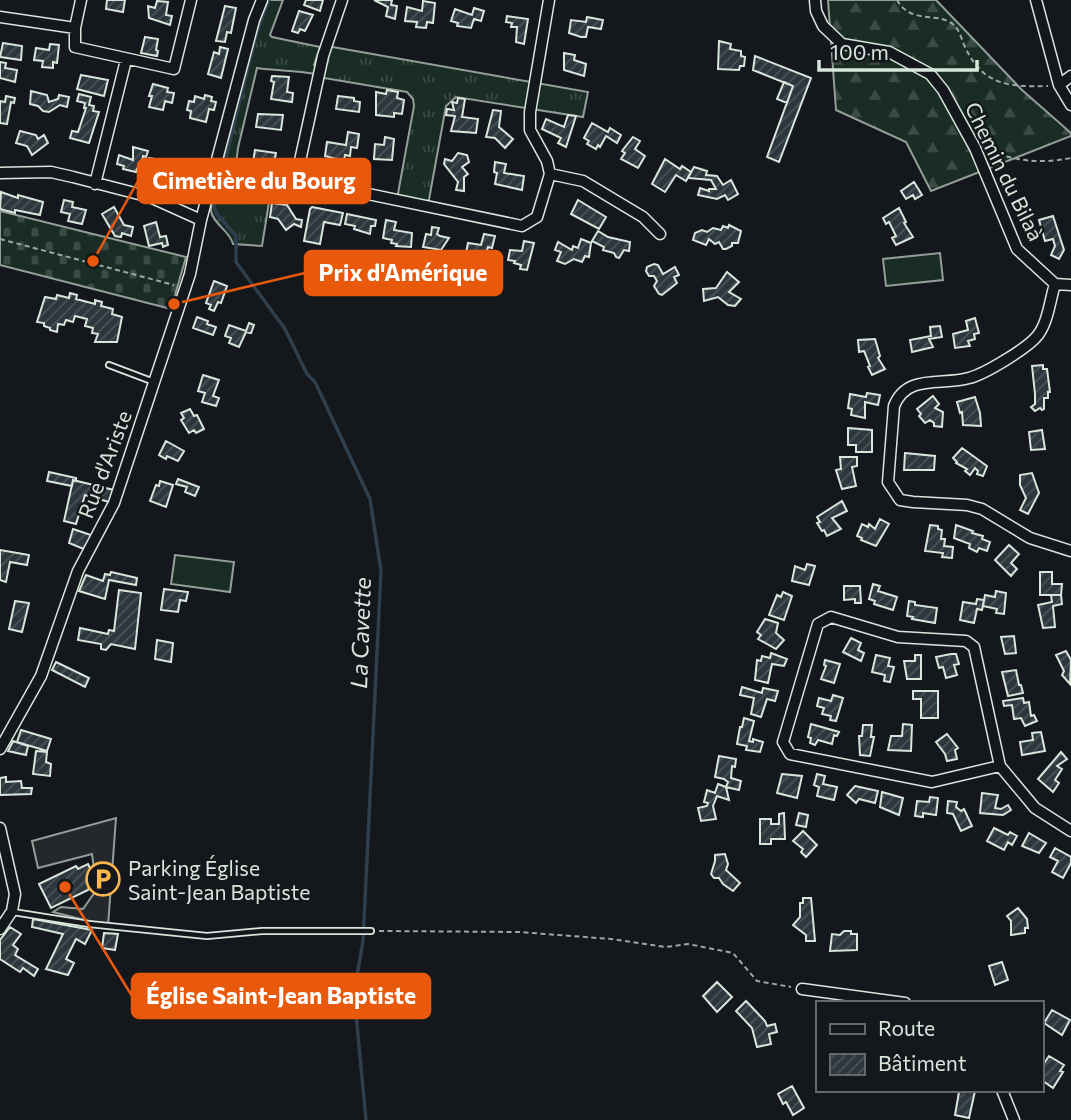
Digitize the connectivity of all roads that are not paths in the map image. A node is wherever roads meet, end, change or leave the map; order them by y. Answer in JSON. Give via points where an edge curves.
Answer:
{"nodes":[{"id":1,"x":81,"y":0,"type":"edge"},
{"id":2,"x":191,"y":0,"type":"edge"},
{"id":3,"x":262,"y":0,"type":"edge"},
{"id":4,"x":342,"y":0,"type":"edge"},
{"id":5,"x":549,"y":0,"type":"edge"},
{"id":6,"x":815,"y":0,"type":"edge"},
{"id":7,"x":1036,"y":0,"type":"edge"},
{"id":8,"x":0,"y":17,"type":"edge"},
{"id":9,"x":75,"y":28,"type":"junction"},
{"id":10,"x":126,"y":60,"type":"junction"},
{"id":11,"x":1071,"y":76,"type":"edge"},
{"id":12,"x":1059,"y":85,"type":"junction"},
{"id":13,"x":1071,"y":105,"type":"edge"},
{"id":14,"x":0,"y":173,"type":"edge"},
{"id":15,"x":550,"y":174,"type":"junction"},
{"id":16,"x":296,"y":179,"type":"junction"},
{"id":17,"x":212,"y":181,"type":"junction"},
{"id":18,"x":96,"y":184,"type":"junction"},
{"id":19,"x":201,"y":220,"type":"junction"},
{"id":20,"x":660,"y":234,"type":"dead end"},
{"id":21,"x":1055,"y":284,"type":"junction"},
{"id":22,"x":1071,"y":285,"type":"edge"},
{"id":23,"x":109,"y":365,"type":"dead end"},
{"id":24,"x":155,"y":383,"type":"junction"},
{"id":25,"x":1071,"y":551,"type":"edge"},
{"id":26,"x":0,"y":749,"type":"edge"},
{"id":27,"x":1000,"y":766,"type":"junction"},
{"id":28,"x":0,"y":828,"type":"edge"},
{"id":29,"x":1071,"y":831,"type":"edge"},
{"id":30,"x":12,"y":911,"type":"junction"},
{"id":31,"x":0,"y":929,"type":"edge"},
{"id":32,"x":371,"y":931,"type":"road end"},
{"id":33,"x":802,"y":989,"type":"road end"},
{"id":34,"x":890,"y":1001,"type":"edge"},
{"id":35,"x":1003,"y":1092,"type":"edge"},
{"id":36,"x":1014,"y":1120,"type":"edge"}],
"edges":[{"from":1,"to":9,"type":"street"},
{"from":2,"to":10,"type":"street","via":[[173,69]]},
{"from":3,"to":17,"type":"street","name":"Rue d'Ariste"},
{"from":4,"to":16,"type":"street","via":[[323,56]]},
{"from":5,"to":15,"type":"street","via":[[530,130]]},
{"from":6,"to":21,"type":"street","name":"Chemin du Bilaà","via":[[823,26],[842,44],[889,52],[930,74],[975,148],[1017,249]]},
{"from":7,"to":12,"type":"street"},
{"from":8,"to":9,"type":"street"},
{"from":9,"to":10,"type":"street","via":[[75,47]]},
{"from":10,"to":18,"type":"street"},
{"from":11,"to":12,"type":"street"},
{"from":12,"to":13,"type":"street"},
{"from":14,"to":18,"type":"street","via":[[51,172]]},
{"from":15,"to":16,"type":"street","via":[[537,217],[522,226]]},
{"from":15,"to":20,"type":"street","via":[[583,181],[643,217]]},
{"from":16,"to":17,"type":"street","via":[[270,190]]},
{"from":17,"to":19,"type":"street","name":"Rue d'Ariste"},
{"from":18,"to":19,"type":"street","via":[[150,197]]},
{"from":19,"to":24,"type":"street","name":"Rue d'Ariste"},
{"from":21,"to":22,"type":"street"},
{"from":21,"to":25,"type":"street","via":[[1038,335],[1029,344],[971,378],[911,385],[898,397],[888,482],[901,500],[982,509],[1030,538]]},
{"from":23,"to":24,"type":"lane"},
{"from":24,"to":26,"type":"street","name":"Rue d'Ariste","via":[[114,503],[78,571],[41,676]]},
{"from":27,"to":27,"type":"street","via":[[974,647],[966,641],[898,637],[831,617],[818,624],[783,742],[790,754],[932,782]]},
{"from":27,"to":29,"type":"street","via":[[1035,808]]},
{"from":28,"to":30,"type":"street","via":[[15,894]]},
{"from":30,"to":31,"type":"street"},
{"from":30,"to":32,"type":"lane","via":[[89,925],[207,936]]},
{"from":33,"to":34,"type":"street"},
{"from":35,"to":36,"type":"street"}]}
